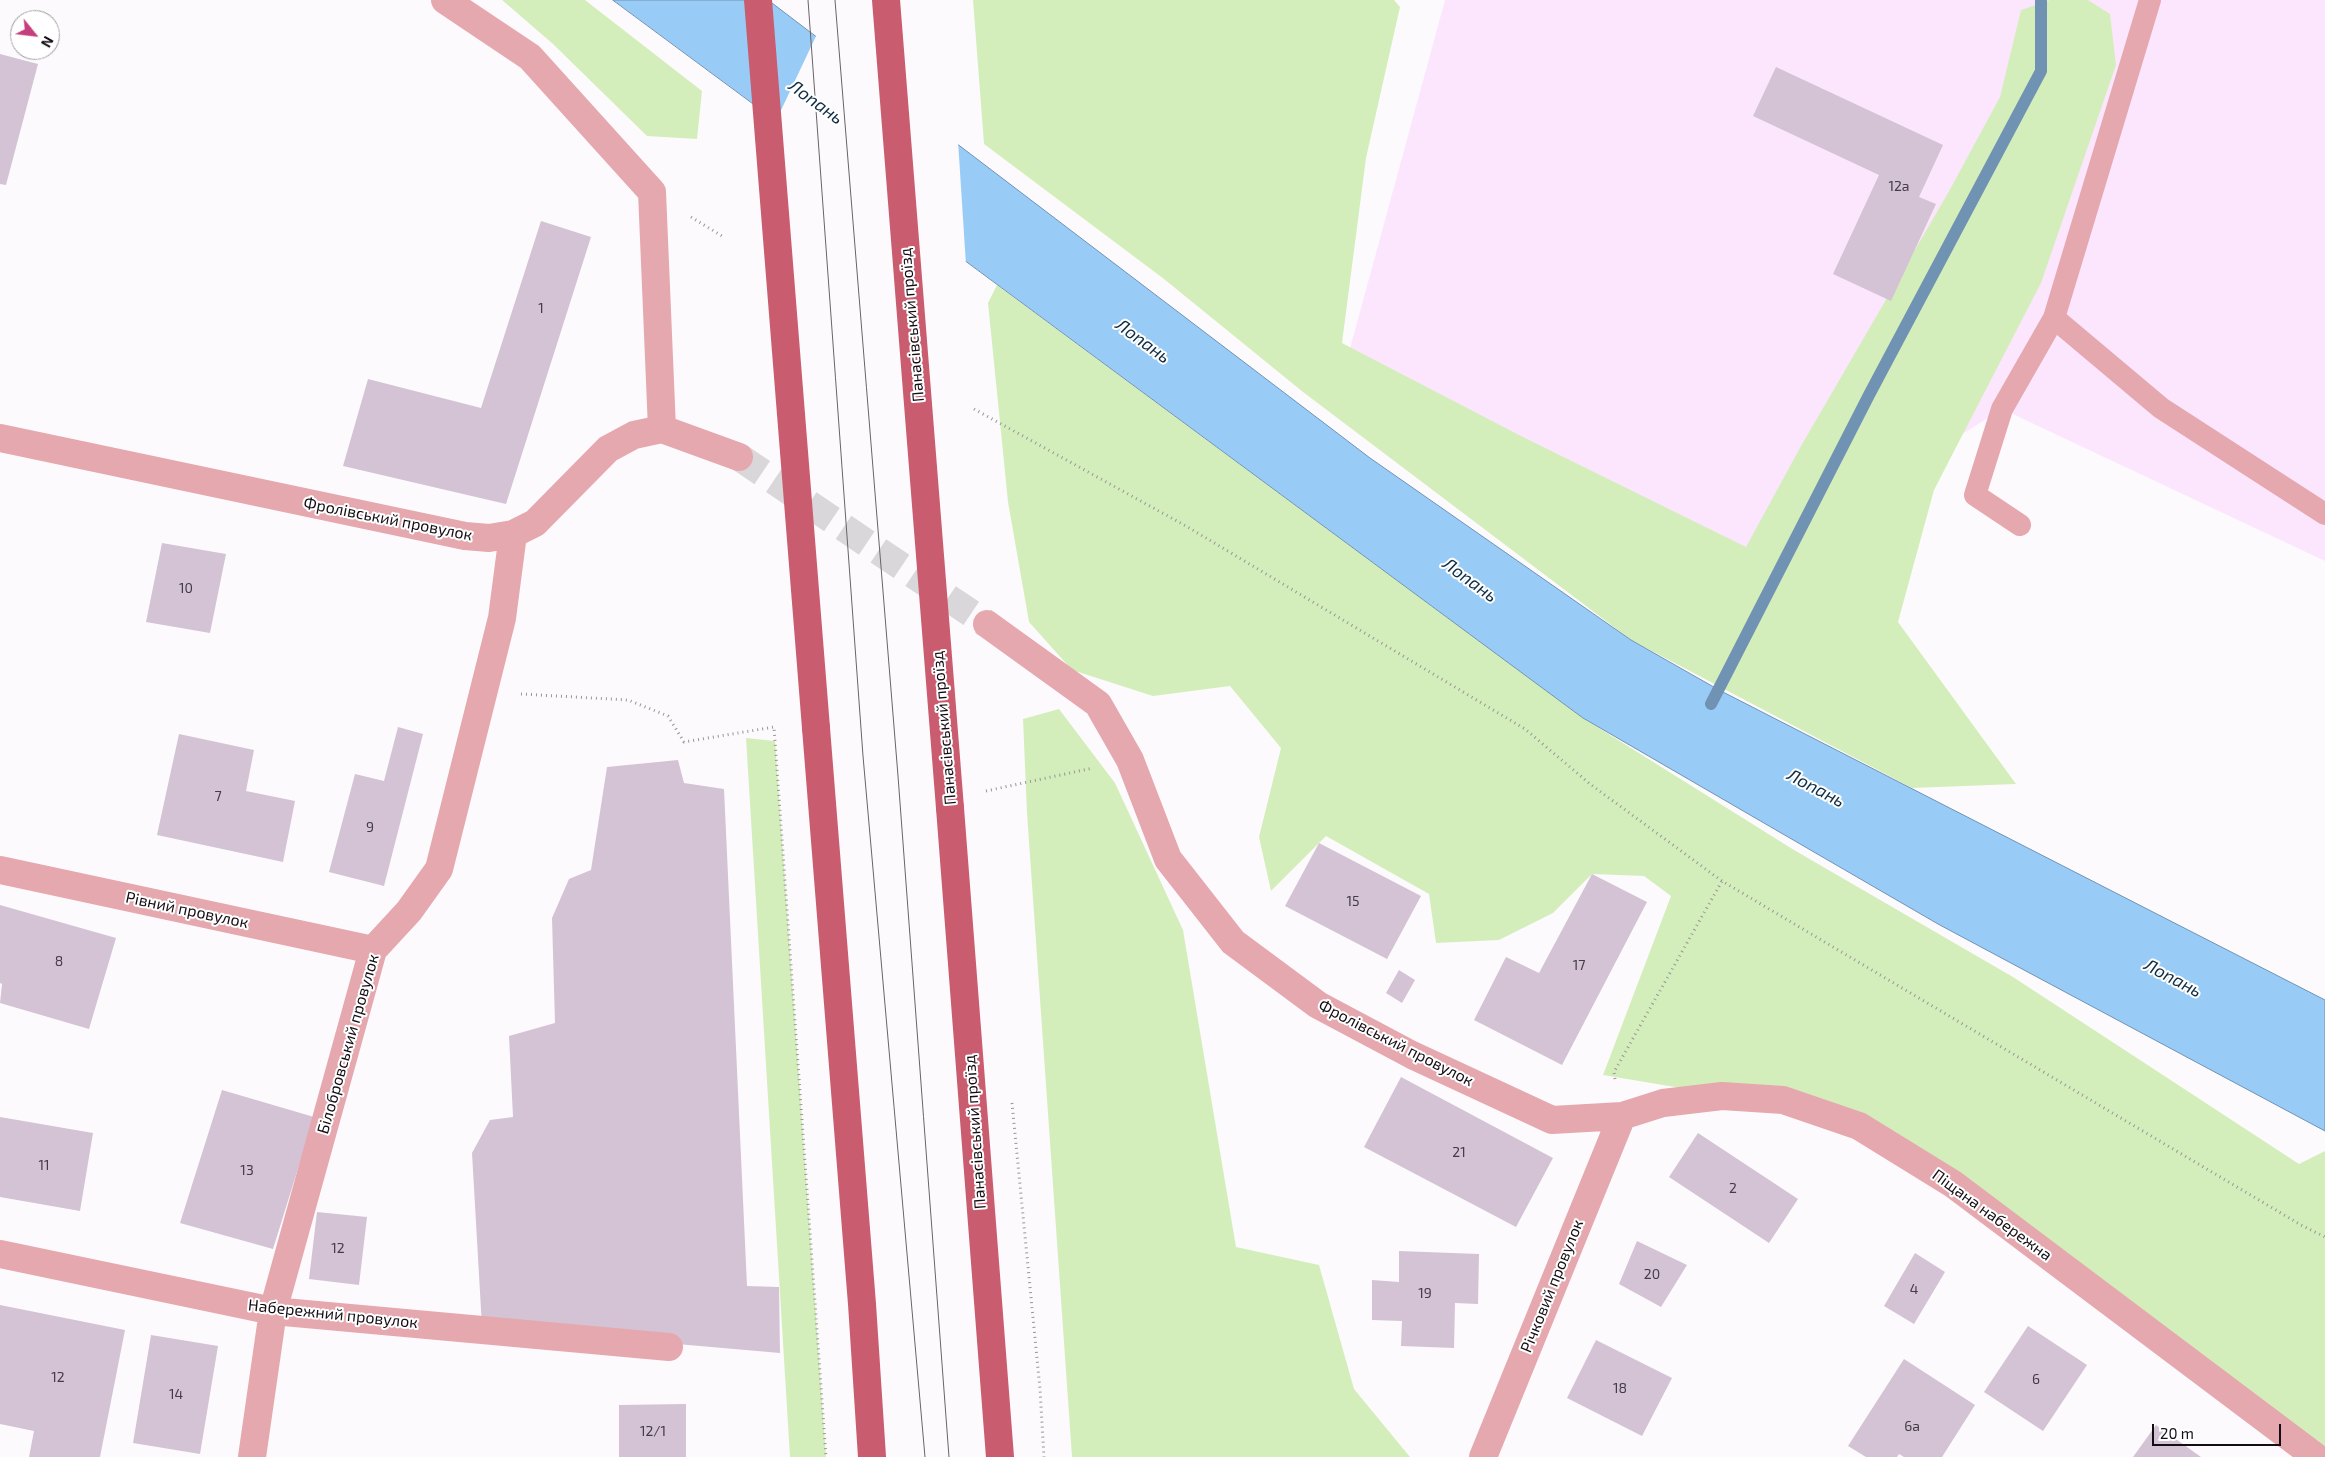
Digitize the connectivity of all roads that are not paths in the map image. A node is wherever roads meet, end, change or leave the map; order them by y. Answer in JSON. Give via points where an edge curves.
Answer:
{"nodes":[{"id":1,"x":445,"y":0,"type":"edge"},
{"id":2,"x":758,"y":0,"type":"edge"},
{"id":3,"x":886,"y":0,"type":"edge"},
{"id":4,"x":2150,"y":0,"type":"edge"},
{"id":5,"x":2054,"y":318,"type":"junction"},
{"id":6,"x":662,"y":429,"type":"junction"},
{"id":7,"x":0,"y":438,"type":"edge"},
{"id":8,"x":739,"y":457,"type":"tunnel mouth"},
{"id":9,"x":2325,"y":514,"type":"edge"},
{"id":10,"x":2020,"y":525,"type":"dead end"},
{"id":11,"x":513,"y":534,"type":"junction"},
{"id":12,"x":987,"y":624,"type":"tunnel mouth"},
{"id":13,"x":0,"y":870,"type":"edge"},
{"id":14,"x":373,"y":950,"type":"junction"},
{"id":15,"x":1622,"y":1116,"type":"junction"},
{"id":16,"x":0,"y":1254,"type":"edge"},
{"id":17,"x":273,"y":1311,"type":"junction"},
{"id":18,"x":669,"y":1347,"type":"dead end"},
{"id":19,"x":252,"y":1457,"type":"edge"},
{"id":20,"x":872,"y":1457,"type":"edge"},
{"id":21,"x":1000,"y":1457,"type":"edge"},
{"id":22,"x":1482,"y":1457,"type":"edge"},
{"id":23,"x":2316,"y":1457,"type":"edge"}],
"edges":[{"from":1,"to":6,"type":"street","via":[[530,58],[652,192]]},
{"from":2,"to":20,"type":"main road","bridge":true},
{"from":3,"to":21,"type":"main road","name":"Панасівський проїзд","bridge":true},
{"from":4,"to":5,"type":"lane"},
{"from":5,"to":9,"type":"lane","via":[[2161,408]]},
{"from":5,"to":10,"type":"lane","via":[[2002,409],[1974,495]]},
{"from":6,"to":8,"type":"street"},
{"from":6,"to":11,"type":"street","name":"Фролівський провулок","via":[[634,435],[608,449],[535,523]]},
{"from":7,"to":11,"type":"street","name":"Фролівський провулок","via":[[465,536],[489,538]]},
{"from":11,"to":14,"type":"street","name":"Білобровський провулок","via":[[502,618],[440,869]]},
{"from":12,"to":15,"type":"street","name":"Фролівський провулок","via":[[1098,704],[1130,760],[1168,859],[1233,942],[1318,1004],[1412,1056],[1552,1120]]},
{"from":13,"to":14,"type":"street","name":"Рівний провулок"},
{"from":14,"to":17,"type":"street","name":"Білобровський провулок"},
{"from":15,"to":22,"type":"street","name":"Річковий провулок"},
{"from":15,"to":23,"type":"street","name":"Піщана набережна","via":[[1663,1103],[1722,1096],[1783,1100],[1859,1126],[1953,1184]]},
{"from":16,"to":17,"type":"street","name":"Набережний провулок"},
{"from":17,"to":18,"type":"street","name":"Набережний провулок"},
{"from":17,"to":19,"type":"street","name":"Білобровський провулок"}]}
